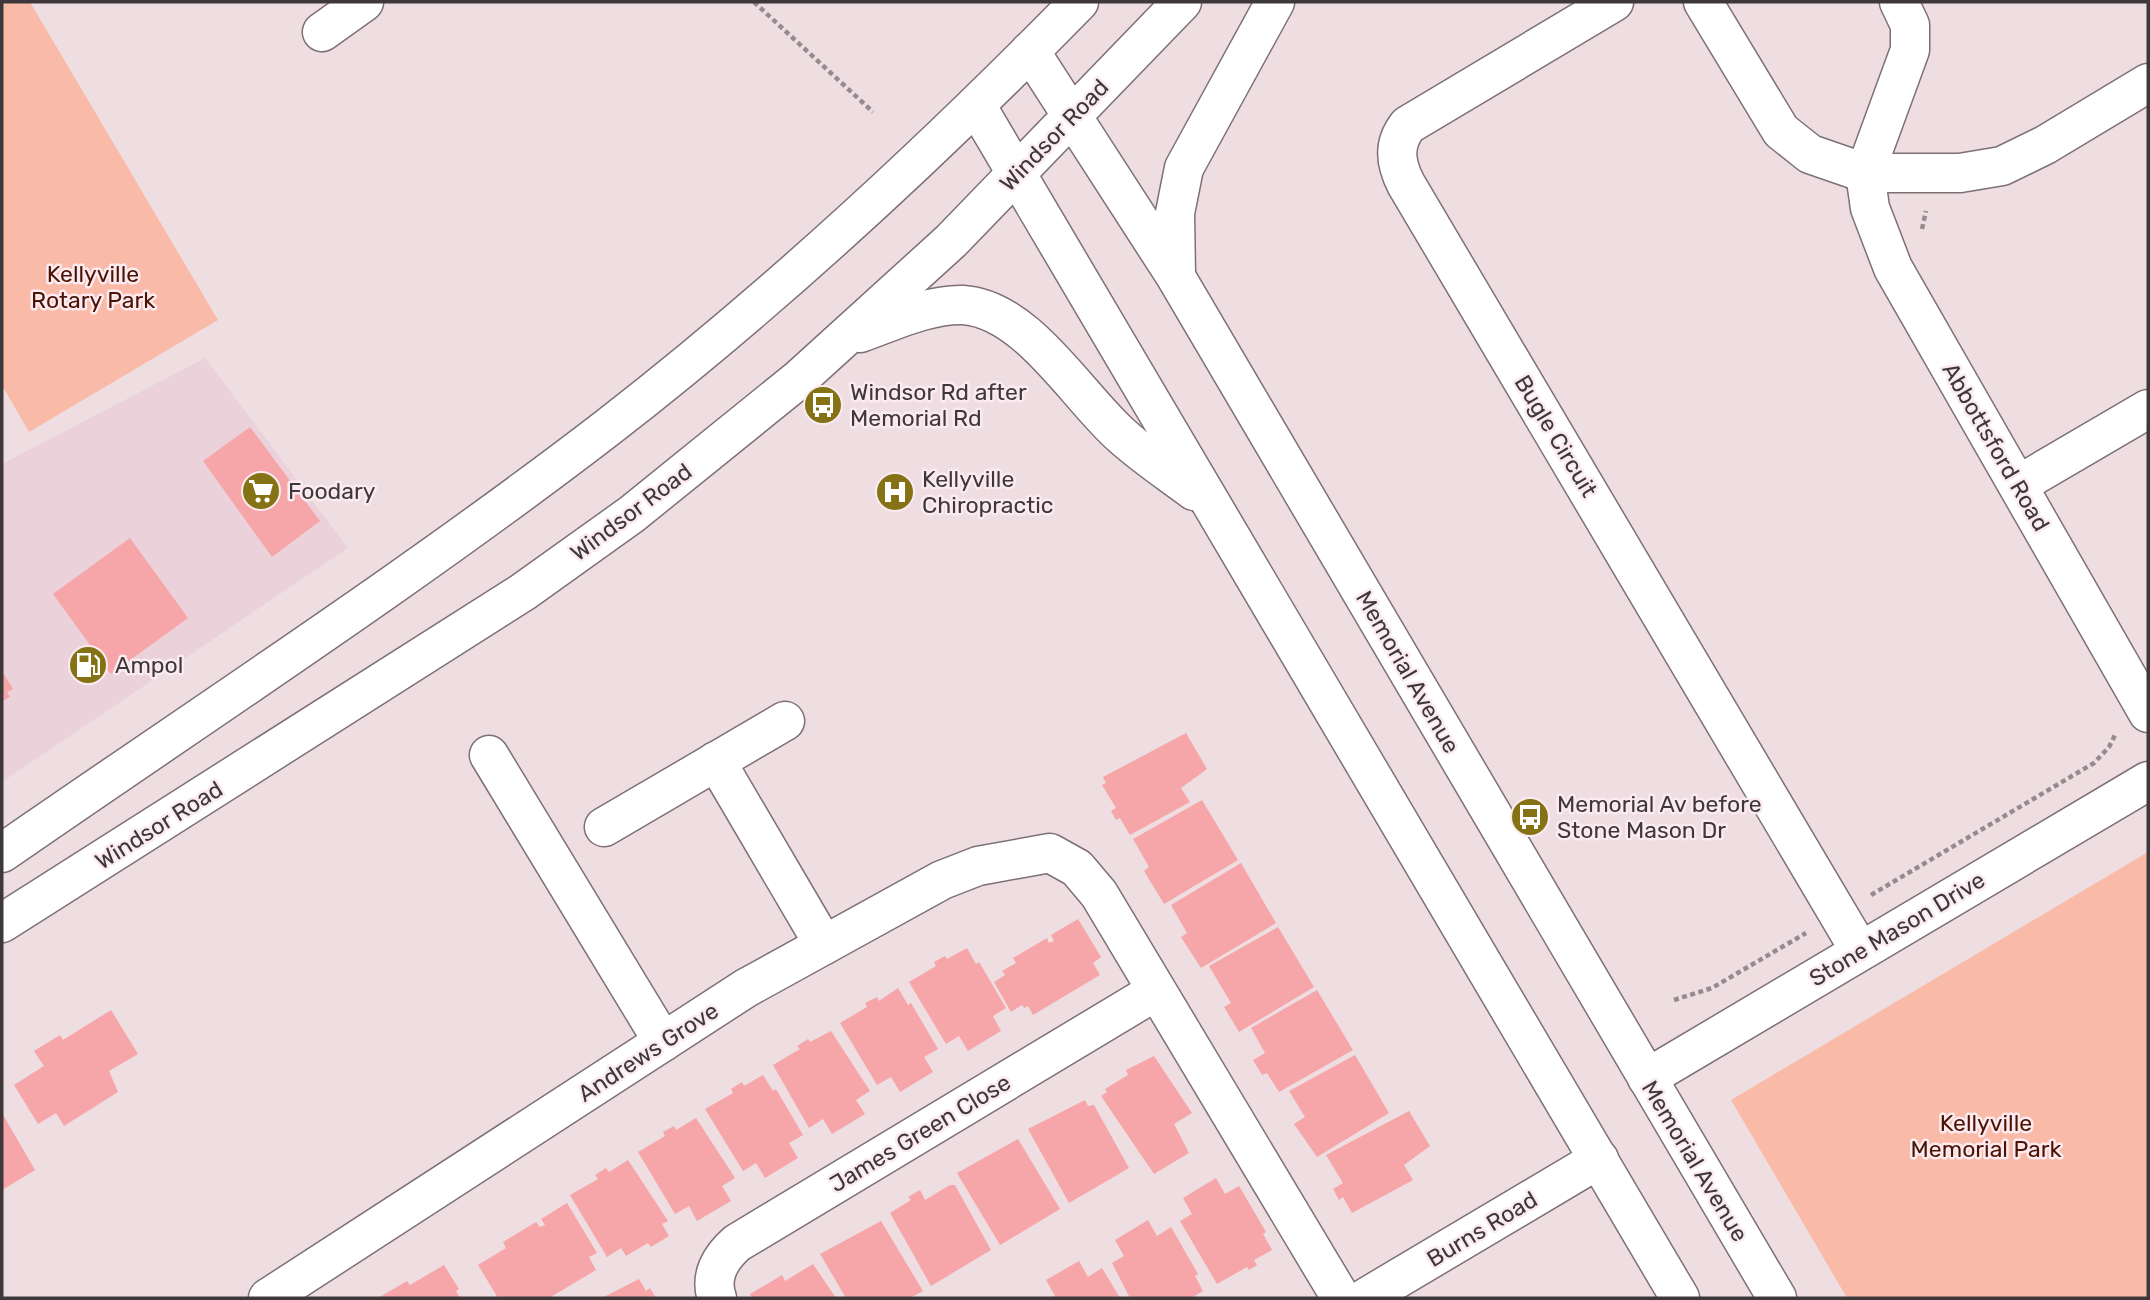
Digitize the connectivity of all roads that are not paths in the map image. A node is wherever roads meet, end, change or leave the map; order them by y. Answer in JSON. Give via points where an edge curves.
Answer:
{"nodes":[{"id":1,"x":364,"y":2,"type":"edge"},
{"id":2,"x":1079,"y":2,"type":"edge"},
{"id":3,"x":1182,"y":2,"type":"edge"},
{"id":4,"x":1275,"y":2,"type":"edge"},
{"id":5,"x":1614,"y":2,"type":"edge"},
{"id":6,"x":1703,"y":2,"type":"edge"},
{"id":7,"x":1899,"y":2,"type":"edge"},
{"id":8,"x":322,"y":32,"type":"dead end"},
{"id":9,"x":1030,"y":51,"type":"junction"},
{"id":10,"x":2148,"y":83,"type":"edge"},
{"id":11,"x":975,"y":105,"type":"junction"},
{"id":12,"x":1073,"y":116,"type":"junction"},
{"id":13,"x":1866,"y":173,"type":"junction"},
{"id":14,"x":1016,"y":174,"type":"junction"},
{"id":15,"x":1177,"y":277,"type":"junction"},
{"id":16,"x":848,"y":337,"type":"junction"},
{"id":17,"x":2148,"y":409,"type":"edge"},
{"id":18,"x":2018,"y":485,"type":"junction"},
{"id":19,"x":1209,"y":503,"type":"junction"},
{"id":20,"x":785,"y":721,"type":"dead end"},
{"id":21,"x":2135,"y":724,"type":"edge"},
{"id":22,"x":489,"y":755,"type":"dead end"},
{"id":23,"x":716,"y":761,"type":"junction"},
{"id":24,"x":2148,"y":781,"type":"edge"},
{"id":25,"x":604,"y":827,"type":"dead end"},
{"id":26,"x":2,"y":853,"type":"edge"},
{"id":27,"x":2,"y":923,"type":"edge"},
{"id":28,"x":824,"y":944,"type":"junction"},
{"id":29,"x":1860,"y":951,"type":"junction"},
{"id":30,"x":1156,"y":991,"type":"junction"},
{"id":31,"x":663,"y":1042,"type":"junction"},
{"id":32,"x":1647,"y":1078,"type":"junction"},
{"id":33,"x":1599,"y":1158,"type":"junction"},
{"id":34,"x":287,"y":1293,"type":"edge"},
{"id":35,"x":717,"y":1298,"type":"edge"},
{"id":36,"x":1341,"y":1298,"type":"edge"},
{"id":37,"x":1365,"y":1298,"type":"edge"},
{"id":38,"x":1680,"y":1298,"type":"edge"},
{"id":39,"x":1777,"y":1298,"type":"edge"}],
"edges":[{"from":1,"to":8,"type":"main road"},
{"from":2,"to":9,"type":"main road"},
{"from":3,"to":12,"type":"main road","name":"Windsor Road"},
{"from":4,"to":15,"type":"main road","via":[[1184,168],[1175,213]]},
{"from":5,"to":29,"type":"main road","name":"Bugle Circuit","via":[[1408,125],[1399,136],[1397,161],[1406,184]]},
{"from":6,"to":13,"type":"main road","via":[[1781,131],[1810,154]]},
{"from":7,"to":13,"type":"main road","via":[[1910,25],[1910,50]]},
{"from":9,"to":11,"type":"main road"},
{"from":9,"to":12,"type":"main road","name":"Memorial Avenue"},
{"from":10,"to":13,"type":"main road","via":[[2002,166],[1960,173]]},
{"from":11,"to":14,"type":"main road"},
{"from":11,"to":26,"type":"main road","via":[[789,277],[610,425],[487,519]]},
{"from":12,"to":14,"type":"main road","name":"Windsor Road"},
{"from":12,"to":15,"type":"main road","name":"Memorial Avenue"},
{"from":13,"to":18,"type":"main road","name":"Abbottsford Road","via":[[1870,208],[1893,268]]},
{"from":14,"to":16,"type":"main road","name":"Windsor Road"},
{"from":14,"to":19,"type":"main road"},
{"from":15,"to":32,"type":"main road","name":"Memorial Avenue"},
{"from":16,"to":19,"type":"main road","via":[[938,307],[964,305],[987,310],[1012,323],[1121,435]]},
{"from":16,"to":27,"type":"main road","name":"Windsor Road","via":[[632,514],[523,592]]},
{"from":17,"to":18,"type":"main road"},
{"from":18,"to":21,"type":"main road","name":"Abbottsford Road"},
{"from":19,"to":33,"type":"main road"},
{"from":20,"to":23,"type":"main road"},
{"from":22,"to":31,"type":"main road"},
{"from":23,"to":25,"type":"main road"},
{"from":23,"to":28,"type":"main road"},
{"from":24,"to":29,"type":"main road","name":"Stone Mason Drive"},
{"from":28,"to":30,"type":"main road","name":"Andrews Grove","via":[[942,880],[978,866],[1050,853],[1071,863],[1089,880]]},
{"from":28,"to":31,"type":"main road","name":"Andrews Grove"},
{"from":29,"to":32,"type":"main road","name":"Stone Mason Drive"},
{"from":30,"to":35,"type":"main road","name":"James Green Close","via":[[737,1243],[719,1264]]},
{"from":30,"to":36,"type":"main road"},
{"from":31,"to":34,"type":"main road","name":"Andrews Grove"},
{"from":32,"to":39,"type":"main road","name":"Memorial Avenue"},
{"from":33,"to":37,"type":"main road","name":"Burns Road"},
{"from":33,"to":38,"type":"main road"}]}
